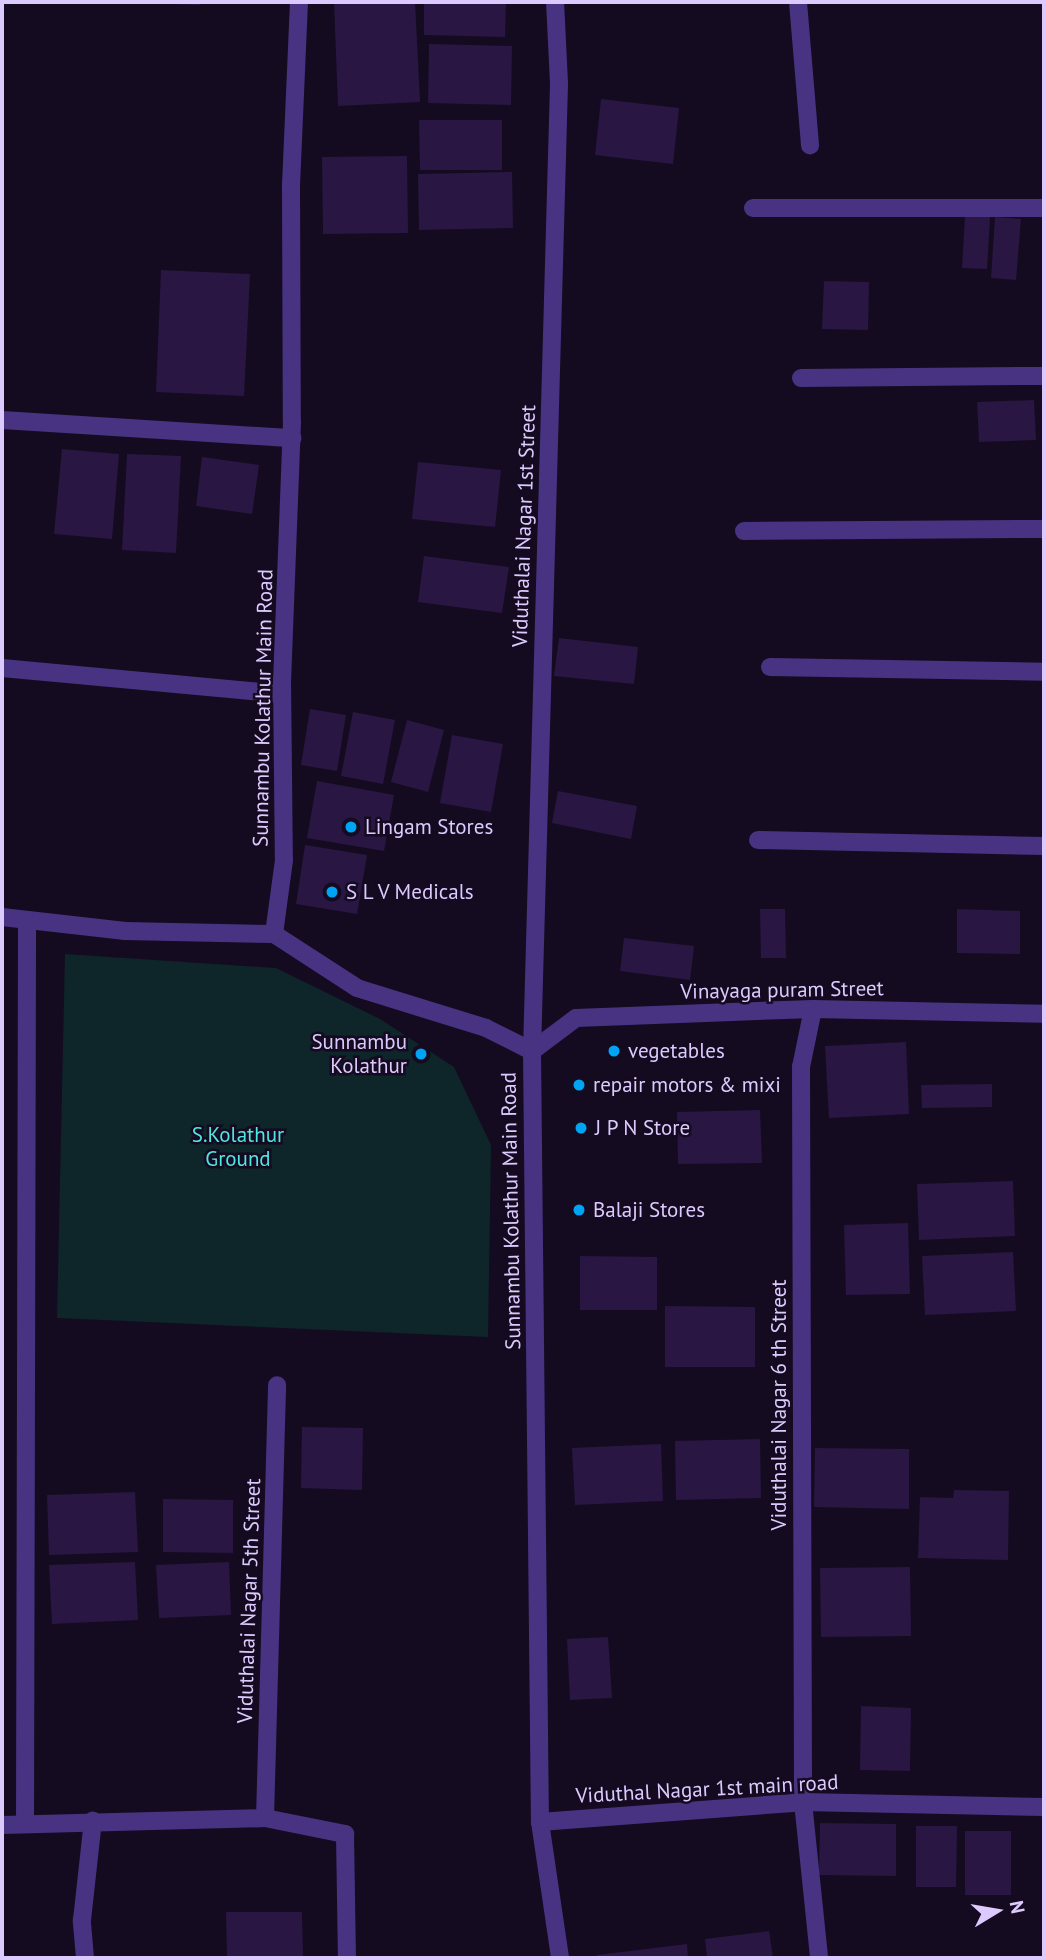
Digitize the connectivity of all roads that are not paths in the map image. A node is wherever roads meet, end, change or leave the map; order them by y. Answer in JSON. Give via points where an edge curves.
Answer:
{"nodes":[{"id":1,"x":299,"y":2,"type":"edge"},
{"id":2,"x":555,"y":2,"type":"edge"},
{"id":3,"x":798,"y":2,"type":"edge"},
{"id":4,"x":810,"y":146,"type":"dead end"},
{"id":5,"x":753,"y":208,"type":"dead end"},
{"id":6,"x":1044,"y":208,"type":"edge"},
{"id":7,"x":1044,"y":376,"type":"edge"},
{"id":8,"x":801,"y":378,"type":"dead end"},
{"id":9,"x":2,"y":420,"type":"edge"},
{"id":10,"x":292,"y":438,"type":"junction"},
{"id":11,"x":1044,"y":529,"type":"edge"},
{"id":12,"x":744,"y":531,"type":"dead end"},
{"id":13,"x":770,"y":667,"type":"dead end"},
{"id":14,"x":2,"y":668,"type":"edge"},
{"id":15,"x":1044,"y":672,"type":"edge"},
{"id":16,"x":282,"y":694,"type":"junction"},
{"id":17,"x":758,"y":840,"type":"dead end"},
{"id":18,"x":1044,"y":846,"type":"edge"},
{"id":19,"x":2,"y":917,"type":"edge"},
{"id":20,"x":27,"y":921,"type":"junction"},
{"id":21,"x":274,"y":934,"type":"junction"},
{"id":22,"x":813,"y":1009,"type":"junction"},
{"id":23,"x":1044,"y":1014,"type":"edge"},
{"id":24,"x":532,"y":1051,"type":"junction"},
{"id":25,"x":277,"y":1385,"type":"dead end"},
{"id":26,"x":803,"y":1802,"type":"junction"},
{"id":27,"x":1044,"y":1807,"type":"edge"},
{"id":28,"x":264,"y":1818,"type":"junction"},
{"id":29,"x":93,"y":1821,"type":"junction"},
{"id":30,"x":540,"y":1822,"type":"junction"},
{"id":31,"x":25,"y":1824,"type":"junction"},
{"id":32,"x":2,"y":1825,"type":"edge"},
{"id":33,"x":85,"y":1958,"type":"edge"},
{"id":34,"x":346,"y":1958,"type":"edge"},
{"id":35,"x":559,"y":1958,"type":"edge"},
{"id":36,"x":819,"y":1958,"type":"edge"}],
"edges":[{"from":1,"to":10,"type":"street","name":"Sunnambu Kolathur Main Road","via":[[291,186]]},
{"from":2,"to":24,"type":"street","name":"Viduthalai Nagar 1st Street","via":[[559,83]]},
{"from":3,"to":4,"type":"street"},
{"from":5,"to":6,"type":"street"},
{"from":7,"to":8,"type":"street"},
{"from":9,"to":10,"type":"street"},
{"from":10,"to":16,"type":"street","name":"Sunnambu Kolathur Main Road"},
{"from":11,"to":12,"type":"street"},
{"from":13,"to":15,"type":"street"},
{"from":14,"to":16,"type":"street"},
{"from":16,"to":21,"type":"street","name":"Sunnambu Kolathur Main Road","via":[[284,860]]},
{"from":17,"to":18,"type":"street"},
{"from":19,"to":20,"type":"street"},
{"from":20,"to":21,"type":"street","via":[[125,931]]},
{"from":20,"to":31,"type":"street"},
{"from":21,"to":24,"type":"street","name":"Sunnambu Kolathur Main Road","via":[[358,988],[486,1028]]},
{"from":22,"to":23,"type":"street","name":"Vinayaga puram Street"},
{"from":22,"to":24,"type":"street","name":"Vinayaga puram Street","via":[[576,1018]]},
{"from":22,"to":26,"type":"street","name":"Viduthalai Nagar 6 th Street","via":[[801,1067]]},
{"from":24,"to":30,"type":"street","name":"Sunnambu Kolathur Main Road"},
{"from":25,"to":28,"type":"street","name":"Viduthalai Nagar 5th Street"},
{"from":26,"to":27,"type":"street","name":"Viduthal Nagar 1st main road"},
{"from":26,"to":30,"type":"street","name":"Viduthal Nagar 1st main road"},
{"from":26,"to":36,"type":"street","name":"Viduthalai Nagar 6 th Street"},
{"from":28,"to":29,"type":"street"},
{"from":28,"to":34,"type":"street","via":[[345,1834]]},
{"from":29,"to":31,"type":"street"},
{"from":29,"to":33,"type":"street","via":[[82,1920]]},
{"from":30,"to":35,"type":"street","name":"Sunnambu Kolathur Main Road"},
{"from":31,"to":32,"type":"street"}]}
